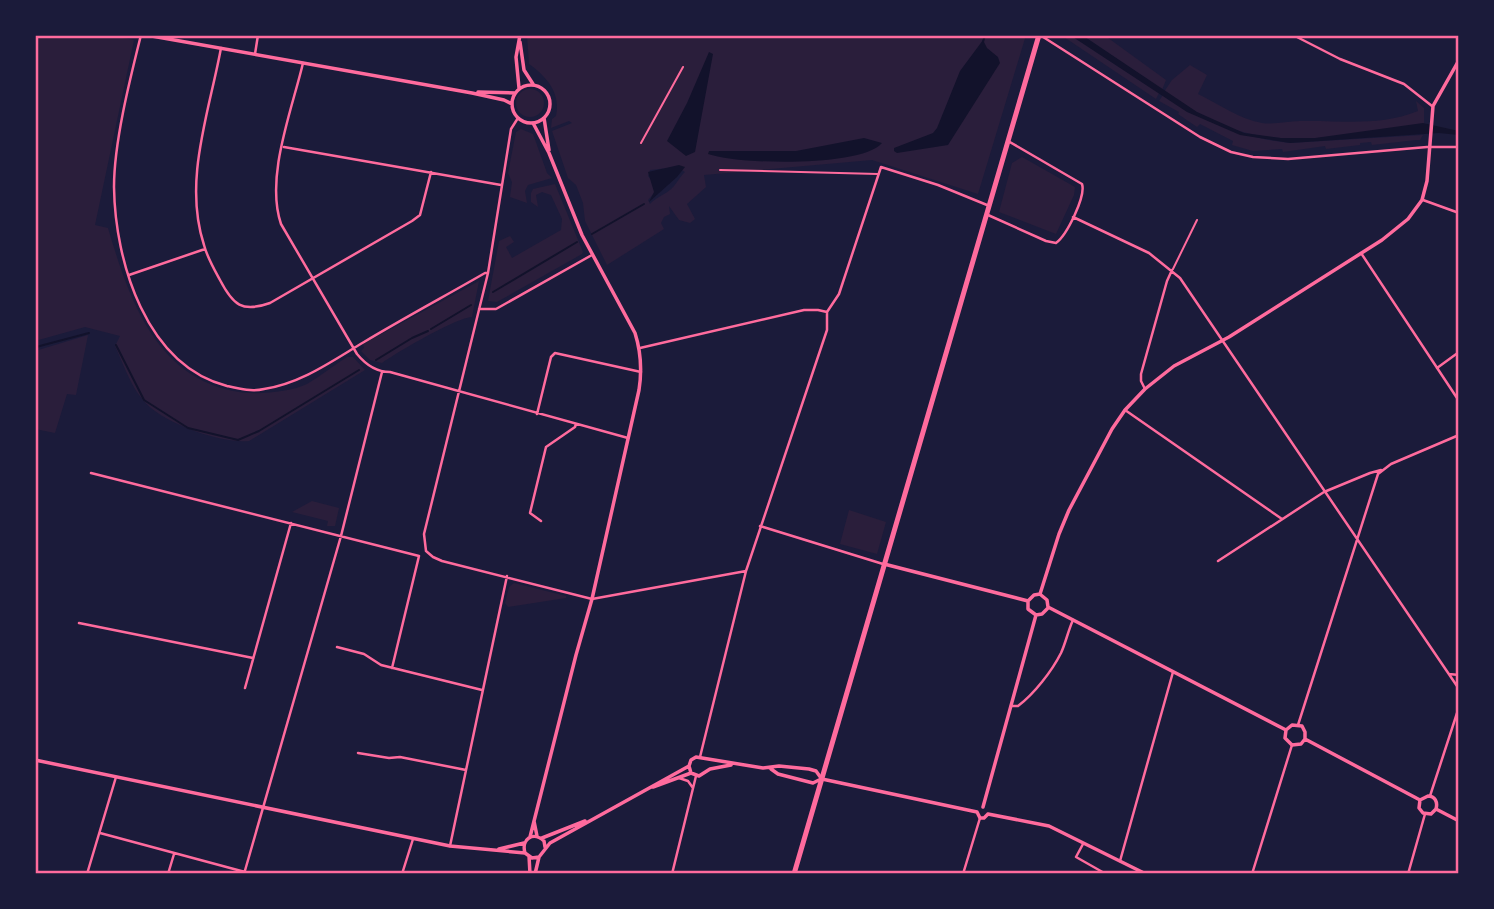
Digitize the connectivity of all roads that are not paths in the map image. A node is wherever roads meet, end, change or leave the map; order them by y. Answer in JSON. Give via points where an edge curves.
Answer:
{"nodes":[{"id":1,"x":144,"y":35,"type":"edge"},
{"id":2,"x":258,"y":35,"type":"edge"},
{"id":3,"x":1040,"y":35,"type":"edge"},
{"id":4,"x":1293,"y":35,"type":"edge"},
{"id":5,"x":520,"y":38,"type":"edge"},
{"id":6,"x":221,"y":48,"type":"junction"},
{"id":7,"x":255,"y":54,"type":"junction"},
{"id":8,"x":1459,"y":60,"type":"edge"},
{"id":9,"x":303,"y":63,"type":"junction"},
{"id":10,"x":683,"y":67,"type":"dead end"},
{"id":11,"x":534,"y":85,"type":"junction"},
{"id":12,"x":519,"y":88,"type":"junction"},
{"id":13,"x":472,"y":93,"type":"junction"},
{"id":14,"x":515,"y":93,"type":"junction"},
{"id":15,"x":512,"y":104,"type":"junction"},
{"id":16,"x":1433,"y":106,"type":"junction"},
{"id":17,"x":518,"y":118,"type":"junction"},
{"id":18,"x":544,"y":118,"type":"junction"},
{"id":19,"x":533,"y":123,"type":"junction"},
{"id":20,"x":1008,"y":141,"type":"junction"},
{"id":21,"x":641,"y":143,"type":"dead end"},
{"id":22,"x":283,"y":147,"type":"junction"},
{"id":23,"x":1430,"y":147,"type":"junction"},
{"id":24,"x":1459,"y":148,"type":"edge"},
{"id":25,"x":549,"y":153,"type":"junction"},
{"id":26,"x":720,"y":170,"type":"dead end"},
{"id":27,"x":431,"y":172,"type":"junction"},
{"id":28,"x":879,"y":175,"type":"junction"},
{"id":29,"x":501,"y":186,"type":"junction"},
{"id":30,"x":1422,"y":200,"type":"junction"},
{"id":31,"x":989,"y":206,"type":"junction"},
{"id":32,"x":1459,"y":213,"type":"edge"},
{"id":33,"x":986,"y":214,"type":"junction"},
{"id":34,"x":1073,"y":217,"type":"junction"},
{"id":35,"x":1197,"y":220,"type":"dead end"},
{"id":36,"x":205,"y":249,"type":"junction"},
{"id":37,"x":1361,"y":253,"type":"junction"},
{"id":38,"x":592,"y":255,"type":"junction"},
{"id":39,"x":1172,"y":270,"type":"junction"},
{"id":40,"x":488,"y":273,"type":"junction"},
{"id":41,"x":129,"y":275,"type":"junction"},
{"id":42,"x":312,"y":278,"type":"junction"},
{"id":43,"x":479,"y":309,"type":"junction"},
{"id":44,"x":827,"y":312,"type":"junction"},
{"id":45,"x":1222,"y":341,"type":"junction"},
{"id":46,"x":639,"y":348,"type":"junction"},
{"id":47,"x":353,"y":349,"type":"junction"},
{"id":48,"x":1459,"y":352,"type":"edge"},
{"id":49,"x":1437,"y":368,"type":"junction"},
{"id":50,"x":382,"y":372,"type":"junction"},
{"id":51,"x":641,"y":372,"type":"junction"},
{"id":52,"x":1145,"y":388,"type":"junction"},
{"id":53,"x":459,"y":392,"type":"junction"},
{"id":54,"x":1459,"y":401,"type":"edge"},
{"id":55,"x":1125,"y":410,"type":"junction"},
{"id":56,"x":537,"y":414,"type":"junction"},
{"id":57,"x":576,"y":424,"type":"junction"},
{"id":58,"x":1459,"y":435,"type":"edge"},
{"id":59,"x":628,"y":439,"type":"junction"},
{"id":60,"x":1381,"y":470,"type":"junction"},
{"id":61,"x":91,"y":473,"type":"dead end"},
{"id":62,"x":1324,"y":492,"type":"junction"},
{"id":63,"x":1282,"y":519,"type":"junction"},
{"id":64,"x":541,"y":521,"type":"dead end"},
{"id":65,"x":291,"y":523,"type":"junction"},
{"id":66,"x":760,"y":526,"type":"junction"},
{"id":67,"x":341,"y":536,"type":"junction"},
{"id":68,"x":1356,"y":539,"type":"junction"},
{"id":69,"x":426,"y":551,"type":"junction"},
{"id":70,"x":419,"y":556,"type":"junction"},
{"id":71,"x":1219,"y":561,"type":"dead end"},
{"id":72,"x":883,"y":564,"type":"junction"},
{"id":73,"x":746,"y":571,"type":"junction"},
{"id":74,"x":507,"y":576,"type":"junction"},
{"id":75,"x":1040,"y":594,"type":"junction"},
{"id":76,"x":592,"y":599,"type":"junction"},
{"id":77,"x":1028,"y":601,"type":"junction"},
{"id":78,"x":1048,"y":607,"type":"junction"},
{"id":79,"x":1035,"y":615,"type":"junction"},
{"id":80,"x":1073,"y":620,"type":"junction"},
{"id":81,"x":79,"y":623,"type":"dead end"},
{"id":82,"x":337,"y":647,"type":"dead end"},
{"id":83,"x":253,"y":658,"type":"junction"},
{"id":84,"x":392,"y":668,"type":"junction"},
{"id":85,"x":1173,"y":672,"type":"junction"},
{"id":86,"x":1448,"y":673,"type":"junction"},
{"id":87,"x":1459,"y":676,"type":"edge"},
{"id":88,"x":245,"y":688,"type":"dead end"},
{"id":89,"x":1459,"y":689,"type":"edge"},
{"id":90,"x":482,"y":690,"type":"junction"},
{"id":91,"x":1011,"y":706,"type":"junction"},
{"id":92,"x":1459,"y":707,"type":"edge"},
{"id":93,"x":1298,"y":725,"type":"junction"},
{"id":94,"x":1286,"y":730,"type":"junction"},
{"id":95,"x":1305,"y":739,"type":"junction"},
{"id":96,"x":1292,"y":745,"type":"junction"},
{"id":97,"x":358,"y":753,"type":"dead end"},
{"id":98,"x":700,"y":757,"type":"junction"},
{"id":99,"x":35,"y":760,"type":"edge"},
{"id":100,"x":706,"y":761,"type":"junction"},
{"id":101,"x":733,"y":765,"type":"junction"},
{"id":102,"x":689,"y":766,"type":"junction"},
{"id":103,"x":771,"y":769,"type":"junction"},
{"id":104,"x":466,"y":771,"type":"junction"},
{"id":105,"x":706,"y":771,"type":"junction"},
{"id":106,"x":693,"y":774,"type":"junction"},
{"id":107,"x":116,"y":777,"type":"junction"},
{"id":108,"x":679,"y":778,"type":"junction"},
{"id":109,"x":821,"y":779,"type":"junction"},
{"id":110,"x":693,"y":788,"type":"junction"},
{"id":111,"x":648,"y":789,"type":"junction"},
{"id":112,"x":1430,"y":796,"type":"junction"},
{"id":113,"x":1420,"y":800,"type":"junction"},
{"id":114,"x":983,"y":807,"type":"junction"},
{"id":115,"x":264,"y":809,"type":"junction"},
{"id":116,"x":1436,"y":809,"type":"junction"},
{"id":117,"x":976,"y":812,"type":"junction"},
{"id":118,"x":988,"y":814,"type":"junction"},
{"id":119,"x":1425,"y":814,"type":"junction"},
{"id":120,"x":980,"y":818,"type":"junction"},
{"id":121,"x":534,"y":819,"type":"junction"},
{"id":122,"x":588,"y":820,"type":"junction"},
{"id":123,"x":1459,"y":821,"type":"edge"},
{"id":124,"x":100,"y":833,"type":"junction"},
{"id":125,"x":530,"y":837,"type":"junction"},
{"id":126,"x":539,"y":837,"type":"junction"},
{"id":127,"x":413,"y":839,"type":"junction"},
{"id":128,"x":524,"y":843,"type":"junction"},
{"id":129,"x":1084,"y":843,"type":"junction"},
{"id":130,"x":450,"y":846,"type":"junction"},
{"id":131,"x":545,"y":847,"type":"junction"},
{"id":132,"x":497,"y":850,"type":"junction"},
{"id":133,"x":174,"y":853,"type":"junction"},
{"id":134,"x":527,"y":855,"type":"junction"},
{"id":135,"x":539,"y":857,"type":"junction"},
{"id":136,"x":1120,"y":861,"type":"junction"},
{"id":137,"x":245,"y":873,"type":"edge"},
{"id":138,"x":87,"y":874,"type":"edge"},
{"id":139,"x":168,"y":874,"type":"edge"},
{"id":140,"x":402,"y":874,"type":"edge"},
{"id":141,"x":533,"y":874,"type":"edge"},
{"id":142,"x":671,"y":874,"type":"edge"},
{"id":143,"x":794,"y":874,"type":"edge"},
{"id":144,"x":963,"y":874,"type":"edge"},
{"id":145,"x":1106,"y":874,"type":"edge"},
{"id":146,"x":1146,"y":874,"type":"edge"},
{"id":147,"x":1252,"y":874,"type":"edge"},
{"id":148,"x":1408,"y":874,"type":"edge"}],
"edges":[{"from":1,"to":6,"type":"street"},
{"from":1,"to":41,"type":"street","via":[[114,176],[116,218]]},
{"from":2,"to":7,"type":"street"},
{"from":3,"to":20,"type":"main road"},
{"from":3,"to":23,"type":"street","via":[[1200,138],[1231,152],[1288,159]]},
{"from":4,"to":16,"type":"street","via":[[1404,84]]},
{"from":5,"to":11,"type":"street","via":[[524,70]]},
{"from":5,"to":12,"type":"street","via":[[516,57]]},
{"from":6,"to":7,"type":"street"},
{"from":6,"to":36,"type":"street","via":[[195,185]]},
{"from":7,"to":9,"type":"street"},
{"from":8,"to":16,"type":"street"},
{"from":9,"to":13,"type":"street"},
{"from":9,"to":22,"type":"street"},
{"from":10,"to":21,"type":"lane"},
{"from":11,"to":12,"type":"street"},
{"from":11,"to":18,"type":"street","via":[[544,90],[550,101]]},
{"from":12,"to":14,"type":"street"},
{"from":13,"to":14,"type":"street"},
{"from":13,"to":15,"type":"street"},
{"from":14,"to":15,"type":"street"},
{"from":15,"to":17,"type":"street"},
{"from":16,"to":23,"type":"street"},
{"from":17,"to":19,"type":"street"},
{"from":17,"to":29,"type":"street","via":[[511,129]]},
{"from":18,"to":19,"type":"street"},
{"from":18,"to":25,"type":"street"},
{"from":19,"to":25,"type":"street"},
{"from":20,"to":31,"type":"main road"},
{"from":20,"to":34,"type":"street","via":[[1082,184],[1084,193]]},
{"from":22,"to":27,"type":"street"},
{"from":22,"to":42,"type":"street","via":[[276,205],[281,224]]},
{"from":23,"to":24,"type":"street"},
{"from":23,"to":30,"type":"street"},
{"from":25,"to":38,"type":"street"},
{"from":26,"to":28,"type":"lane"},
{"from":27,"to":29,"type":"street"},
{"from":27,"to":42,"type":"street","via":[[420,215]]},
{"from":28,"to":31,"type":"street","via":[[881,167]]},
{"from":28,"to":44,"type":"street","via":[[839,294]]},
{"from":29,"to":40,"type":"street"},
{"from":30,"to":32,"type":"street"},
{"from":30,"to":37,"type":"street","via":[[1403,225]]},
{"from":31,"to":33,"type":"main road"},
{"from":33,"to":34,"type":"street","via":[[1052,243],[1062,239]]},
{"from":33,"to":72,"type":"main road"},
{"from":34,"to":39,"type":"street","via":[[1149,253]]},
{"from":35,"to":39,"type":"lane"},
{"from":36,"to":41,"type":"street"},
{"from":36,"to":42,"type":"street","via":[[232,299],[245,309],[270,303]]},
{"from":37,"to":45,"type":"street"},
{"from":37,"to":49,"type":"street"},
{"from":38,"to":43,"type":"street","via":[[496,309]]},
{"from":38,"to":46,"type":"street"},
{"from":39,"to":45,"type":"street"},
{"from":39,"to":52,"type":"street","via":[[1141,374]]},
{"from":40,"to":43,"type":"street"},
{"from":40,"to":47,"type":"street"},
{"from":41,"to":47,"type":"street","via":[[163,344],[188,367],[216,383],[250,390],[279,386],[307,376]]},
{"from":42,"to":47,"type":"street"},
{"from":43,"to":53,"type":"street"},
{"from":44,"to":46,"type":"street","via":[[810,309]]},
{"from":44,"to":66,"type":"street","via":[[827,330]]},
{"from":45,"to":52,"type":"street","via":[[1174,366]]},
{"from":45,"to":62,"type":"street"},
{"from":46,"to":51,"type":"street"},
{"from":47,"to":50,"type":"street"},
{"from":48,"to":49,"type":"street"},
{"from":49,"to":54,"type":"street"},
{"from":50,"to":53,"type":"street"},
{"from":50,"to":67,"type":"street"},
{"from":51,"to":56,"type":"street","via":[[555,353]]},
{"from":51,"to":59,"type":"street"},
{"from":52,"to":55,"type":"street"},
{"from":53,"to":56,"type":"street"},
{"from":53,"to":69,"type":"street","via":[[424,534]]},
{"from":55,"to":63,"type":"street"},
{"from":55,"to":75,"type":"street","via":[[1069,510]]},
{"from":56,"to":57,"type":"street"},
{"from":57,"to":59,"type":"street"},
{"from":57,"to":64,"type":"street","via":[[546,447],[530,513]]},
{"from":58,"to":60,"type":"street"},
{"from":59,"to":76,"type":"street"},
{"from":60,"to":62,"type":"street"},
{"from":60,"to":68,"type":"street"},
{"from":61,"to":65,"type":"street"},
{"from":62,"to":63,"type":"street"},
{"from":62,"to":68,"type":"street"},
{"from":63,"to":71,"type":"street"},
{"from":65,"to":67,"type":"street"},
{"from":65,"to":83,"type":"street"},
{"from":66,"to":72,"type":"street"},
{"from":66,"to":73,"type":"street"},
{"from":67,"to":70,"type":"street"},
{"from":67,"to":115,"type":"street"},
{"from":68,"to":86,"type":"street"},
{"from":68,"to":93,"type":"street"},
{"from":69,"to":70,"type":"street"},
{"from":69,"to":74,"type":"street","via":[[442,561]]},
{"from":70,"to":84,"type":"street"},
{"from":72,"to":77,"type":"street"},
{"from":72,"to":109,"type":"main road"},
{"from":73,"to":76,"type":"street"},
{"from":73,"to":98,"type":"street"},
{"from":74,"to":76,"type":"street"},
{"from":74,"to":90,"type":"street"},
{"from":75,"to":77,"type":"street"},
{"from":75,"to":78,"type":"street"},
{"from":76,"to":121,"type":"street"},
{"from":77,"to":79,"type":"street","via":[[1028,609]]},
{"from":78,"to":79,"type":"street"},
{"from":78,"to":80,"type":"street"},
{"from":79,"to":91,"type":"street"},
{"from":80,"to":85,"type":"street"},
{"from":80,"to":91,"type":"street","via":[[1054,664],[1026,699]]},
{"from":81,"to":83,"type":"street"},
{"from":82,"to":84,"type":"street"},
{"from":83,"to":88,"type":"street"},
{"from":84,"to":90,"type":"street"},
{"from":85,"to":94,"type":"street"},
{"from":85,"to":136,"type":"street"},
{"from":86,"to":87,"type":"street"},
{"from":86,"to":89,"type":"street"},
{"from":90,"to":104,"type":"street"},
{"from":91,"to":114,"type":"street"},
{"from":92,"to":112,"type":"street"},
{"from":93,"to":94,"type":"street"},
{"from":93,"to":95,"type":"street","via":[[1306,732]]},
{"from":94,"to":96,"type":"street","via":[[1285,738]]},
{"from":95,"to":96,"type":"street"},
{"from":95,"to":113,"type":"street"},
{"from":96,"to":147,"type":"street"},
{"from":97,"to":104,"type":"street"},
{"from":98,"to":100,"type":"street"},
{"from":98,"to":102,"type":"street"},
{"from":99,"to":107,"type":"street"},
{"from":100,"to":101,"type":"street"},
{"from":100,"to":105,"type":"street"},
{"from":101,"to":103,"type":"street"},
{"from":101,"to":105,"type":"street"},
{"from":102,"to":106,"type":"street"},
{"from":102,"to":111,"type":"street"},
{"from":103,"to":109,"type":"street","via":[[813,783]]},
{"from":103,"to":109,"type":"street","via":[[809,769]]},
{"from":104,"to":130,"type":"street"},
{"from":105,"to":106,"type":"street"},
{"from":106,"to":108,"type":"street"},
{"from":106,"to":110,"type":"street"},
{"from":107,"to":115,"type":"street"},
{"from":107,"to":124,"type":"street"},
{"from":108,"to":110,"type":"street"},
{"from":108,"to":111,"type":"street"},
{"from":109,"to":117,"type":"street"},
{"from":109,"to":143,"type":"main road"},
{"from":110,"to":142,"type":"street"},
{"from":111,"to":122,"type":"street"},
{"from":112,"to":113,"type":"street"},
{"from":112,"to":116,"type":"street","via":[[1437,802]]},
{"from":113,"to":119,"type":"street","via":[[1419,808]]},
{"from":114,"to":117,"type":"street"},
{"from":114,"to":118,"type":"street"},
{"from":115,"to":127,"type":"street"},
{"from":115,"to":137,"type":"street"},
{"from":116,"to":119,"type":"street"},
{"from":116,"to":123,"type":"street"},
{"from":117,"to":120,"type":"street"},
{"from":118,"to":120,"type":"street"},
{"from":118,"to":129,"type":"street","via":[[1049,826]]},
{"from":119,"to":148,"type":"street"},
{"from":120,"to":144,"type":"street"},
{"from":121,"to":125,"type":"street"},
{"from":121,"to":126,"type":"street"},
{"from":122,"to":126,"type":"street"},
{"from":122,"to":131,"type":"street"},
{"from":124,"to":133,"type":"street"},
{"from":124,"to":138,"type":"street"},
{"from":125,"to":126,"type":"street"},
{"from":125,"to":128,"type":"street"},
{"from":126,"to":131,"type":"street"},
{"from":127,"to":130,"type":"street"},
{"from":127,"to":140,"type":"street"},
{"from":128,"to":132,"type":"street"},
{"from":128,"to":134,"type":"street"},
{"from":129,"to":136,"type":"street"},
{"from":129,"to":145,"type":"street","via":[[1076,857]]},
{"from":130,"to":132,"type":"street"},
{"from":131,"to":135,"type":"street"},
{"from":132,"to":134,"type":"street"},
{"from":133,"to":137,"type":"street"},
{"from":133,"to":139,"type":"street"},
{"from":134,"to":135,"type":"street"},
{"from":134,"to":141,"type":"street"},
{"from":135,"to":141,"type":"street"},
{"from":136,"to":146,"type":"street"}]}
